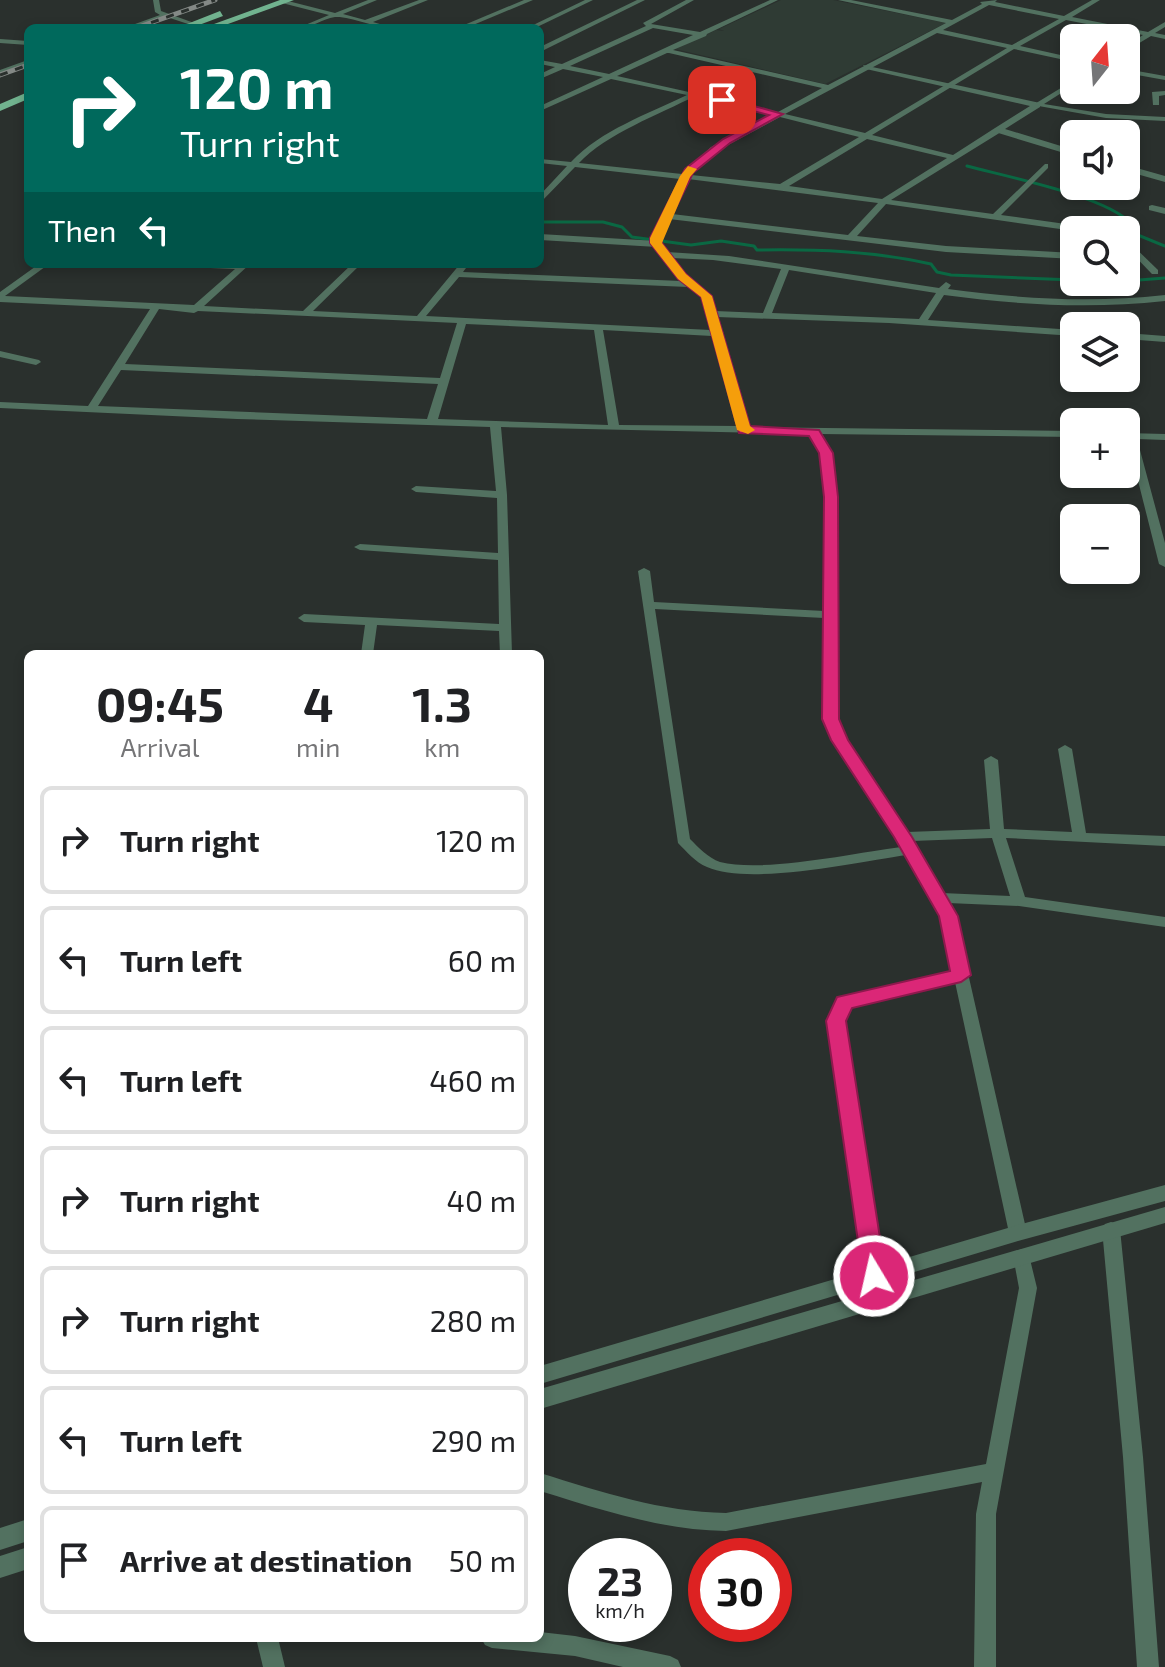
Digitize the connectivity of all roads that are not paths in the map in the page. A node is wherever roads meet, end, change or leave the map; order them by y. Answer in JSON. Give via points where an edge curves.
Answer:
{"nodes":[{"id":1,"x":156,"y":0,"type":"edge"},
{"id":2,"x":262,"y":0,"type":"edge"},
{"id":3,"x":374,"y":0,"type":"edge"},
{"id":4,"x":425,"y":0,"type":"edge"},
{"id":5,"x":530,"y":0,"type":"edge"},
{"id":6,"x":590,"y":0,"type":"edge"},
{"id":7,"x":642,"y":0,"type":"edge"},
{"id":8,"x":691,"y":0,"type":"edge"},
{"id":9,"x":755,"y":0,"type":"edge"},
{"id":10,"x":841,"y":0,"type":"edge"},
{"id":11,"x":975,"y":0,"type":"edge"},
{"id":12,"x":1097,"y":0,"type":"edge"},
{"id":13,"x":286,"y":1,"type":"edge"},
{"id":14,"x":773,"y":1,"type":"edge"},
{"id":15,"x":991,"y":2,"type":"edge"},
{"id":16,"x":334,"y":15,"type":"junction"},
{"id":17,"x":164,"y":16,"type":"junction"},
{"id":18,"x":1067,"y":17,"type":"junction"},
{"id":19,"x":366,"y":22,"type":"junction"},
{"id":20,"x":953,"y":22,"type":"junction"},
{"id":21,"x":139,"y":24,"type":"edge"},
{"id":22,"x":194,"y":24,"type":"joint"},
{"id":23,"x":220,"y":24,"type":"edge"},
{"id":24,"x":311,"y":24,"type":"edge"},
{"id":25,"x":362,"y":24,"type":"edge"},
{"id":26,"x":374,"y":24,"type":"edge"},
{"id":27,"x":470,"y":24,"type":"edge"},
{"id":28,"x":539,"y":24,"type":"edge"},
{"id":29,"x":1165,"y":24,"type":"edge"},
{"id":30,"x":652,"y":26,"type":"junction"},
{"id":31,"x":937,"y":31,"type":"junction"},
{"id":32,"x":1150,"y":34,"type":"junction"},
{"id":33,"x":704,"y":35,"type":"junction"},
{"id":34,"x":1165,"y":37,"type":"edge"},
{"id":35,"x":1140,"y":40,"type":"edge"},
{"id":36,"x":0,"y":41,"type":"edge"},
{"id":37,"x":24,"y":43,"type":"edge"},
{"id":38,"x":544,"y":48,"type":"edge"},
{"id":39,"x":1012,"y":48,"type":"junction"},
{"id":40,"x":668,"y":51,"type":"junction"},
{"id":41,"x":1060,"y":57,"type":"edge"},
{"id":42,"x":544,"y":63,"type":"edge"},
{"id":43,"x":24,"y":64,"type":"edge"},
{"id":44,"x":564,"y":66,"type":"junction"},
{"id":45,"x":866,"y":67,"type":"junction"},
{"id":46,"x":0,"y":72,"type":"edge"},
{"id":47,"x":1140,"y":74,"type":"edge"},
{"id":48,"x":544,"y":75,"type":"edge"},
{"id":49,"x":612,"y":76,"type":"junction"},
{"id":50,"x":1165,"y":78,"type":"edge"},
{"id":51,"x":24,"y":86,"type":"edge"},
{"id":52,"x":950,"y":86,"type":"junction"},
{"id":53,"x":830,"y":88,"type":"junction"},
{"id":54,"x":1060,"y":91,"type":"edge"},
{"id":55,"x":1165,"y":93,"type":"edge"},
{"id":56,"x":694,"y":94,"type":"junction"},
{"id":57,"x":0,"y":96,"type":"edge"},
{"id":58,"x":24,"y":97,"type":"edge"},
{"id":59,"x":1156,"y":103,"type":"dead end"},
{"id":60,"x":1037,"y":105,"type":"junction"},
{"id":61,"x":544,"y":107,"type":"edge"},
{"id":62,"x":0,"y":108,"type":"edge"},
{"id":63,"x":778,"y":114,"type":"junction"},
{"id":64,"x":1165,"y":119,"type":"edge"},
{"id":65,"x":998,"y":130,"type":"junction"},
{"id":66,"x":866,"y":135,"type":"junction"},
{"id":67,"x":1060,"y":149,"type":"edge"},
{"id":68,"x":952,"y":157,"type":"junction"},
{"id":69,"x":544,"y":161,"type":"edge"},
{"id":70,"x":574,"y":165,"type":"junction"},
{"id":71,"x":1045,"y":166,"type":"dead end"},
{"id":72,"x":1140,"y":172,"type":"edge"},
{"id":73,"x":685,"y":176,"type":"junction"},
{"id":74,"x":1165,"y":179,"type":"edge"},
{"id":75,"x":781,"y":187,"type":"junction"},
{"id":76,"x":544,"y":196,"type":"edge"},
{"id":77,"x":884,"y":201,"type":"junction"},
{"id":78,"x":1152,"y":208,"type":"dead end"},
{"id":79,"x":1165,"y":211,"type":"edge"},
{"id":80,"x":997,"y":215,"type":"junction"},
{"id":81,"x":668,"y":216,"type":"junction"},
{"id":82,"x":1060,"y":226,"type":"edge"},
{"id":83,"x":544,"y":237,"type":"edge"},
{"id":84,"x":851,"y":237,"type":"junction"},
{"id":85,"x":656,"y":242,"type":"junction"},
{"id":86,"x":665,"y":255,"type":"junction"},
{"id":87,"x":1060,"y":255,"type":"edge"},
{"id":88,"x":1140,"y":255,"type":"edge"},
{"id":89,"x":1140,"y":260,"type":"edge"},
{"id":90,"x":1145,"y":260,"type":"junction"},
{"id":91,"x":786,"y":267,"type":"junction"},
{"id":92,"x":40,"y":268,"type":"edge"},
{"id":93,"x":243,"y":268,"type":"edge"},
{"id":94,"x":353,"y":268,"type":"edge"},
{"id":95,"x":462,"y":268,"type":"edge"},
{"id":96,"x":1155,"y":272,"type":"dead end"},
{"id":97,"x":457,"y":274,"type":"junction"},
{"id":98,"x":949,"y":281,"type":"dead end"},
{"id":99,"x":692,"y":284,"type":"junction"},
{"id":100,"x":942,"y":290,"type":"junction"},
{"id":101,"x":0,"y":298,"type":"edge"},
{"id":102,"x":1165,"y":298,"type":"edge"},
{"id":103,"x":155,"y":308,"type":"junction"},
{"id":104,"x":194,"y":310,"type":"junction"},
{"id":105,"x":305,"y":314,"type":"junction"},
{"id":106,"x":713,"y":314,"type":"junction"},
{"id":107,"x":766,"y":316,"type":"junction"},
{"id":108,"x":419,"y":319,"type":"junction"},
{"id":109,"x":462,"y":321,"type":"junction"},
{"id":110,"x":922,"y":322,"type":"junction"},
{"id":111,"x":598,"y":328,"type":"junction"},
{"id":112,"x":1060,"y":332,"type":"edge"},
{"id":113,"x":719,"y":333,"type":"junction"},
{"id":114,"x":1140,"y":337,"type":"edge"},
{"id":115,"x":1165,"y":339,"type":"edge"},
{"id":116,"x":0,"y":354,"type":"edge"},
{"id":117,"x":36,"y":362,"type":"dead end"},
{"id":118,"x":121,"y":367,"type":"junction"},
{"id":119,"x":445,"y":381,"type":"junction"},
{"id":120,"x":0,"y":405,"type":"edge"},
{"id":121,"x":91,"y":410,"type":"junction"},
{"id":122,"x":432,"y":421,"type":"junction"},
{"id":123,"x":495,"y":423,"type":"junction"},
{"id":124,"x":614,"y":428,"type":"junction"},
{"id":125,"x":744,"y":430,"type":"junction"},
{"id":126,"x":814,"y":433,"type":"junction"},
{"id":127,"x":1060,"y":434,"type":"edge"},
{"id":128,"x":1140,"y":436,"type":"edge"},
{"id":129,"x":1165,"y":437,"type":"edge"},
{"id":130,"x":1140,"y":478,"type":"edge"},
{"id":131,"x":416,"y":489,"type":"dead end"},
{"id":132,"x":502,"y":495,"type":"junction"},
{"id":133,"x":360,"y":547,"type":"dead end"},
{"id":134,"x":502,"y":557,"type":"junction"},
{"id":135,"x":1165,"y":564,"type":"edge"},
{"id":136,"x":644,"y":571,"type":"dead end"},
{"id":137,"x":649,"y":605,"type":"junction"},
{"id":138,"x":830,"y":615,"type":"junction"},
{"id":139,"x":304,"y":618,"type":"dead end"},
{"id":140,"x":371,"y":623,"type":"junction"},
{"id":141,"x":504,"y":628,"type":"junction"},
{"id":142,"x":368,"y":650,"type":"edge"},
{"id":143,"x":506,"y":650,"type":"edge"},
{"id":144,"x":1065,"y":749,"type":"dead end"},
{"id":145,"x":991,"y":760,"type":"dead end"},
{"id":146,"x":997,"y":833,"type":"junction"},
{"id":147,"x":1080,"y":838,"type":"junction"},
{"id":148,"x":1165,"y":841,"type":"edge"},
{"id":149,"x":907,"y":844,"type":"junction"},
{"id":150,"x":938,"y":898,"type":"junction"},
{"id":151,"x":1019,"y":901,"type":"junction"},
{"id":152,"x":1165,"y":922,"type":"edge"},
{"id":153,"x":961,"y":975,"type":"junction"},
{"id":154,"x":1165,"y":1193,"type":"edge"},
{"id":155,"x":1165,"y":1215,"type":"edge"},
{"id":156,"x":1111,"y":1229,"type":"junction"},
{"id":157,"x":1018,"y":1233,"type":"junction"},
{"id":158,"x":1022,"y":1256,"type":"junction"},
{"id":159,"x":874,"y":1276,"type":"junction"},
{"id":160,"x":544,"y":1374,"type":"edge"},
{"id":161,"x":544,"y":1398,"type":"edge"},
{"id":162,"x":993,"y":1471,"type":"junction"},
{"id":163,"x":544,"y":1483,"type":"edge"},
{"id":164,"x":24,"y":1531,"type":"edge"},
{"id":165,"x":0,"y":1539,"type":"edge"},
{"id":166,"x":24,"y":1559,"type":"edge"},
{"id":167,"x":0,"y":1567,"type":"edge"},
{"id":168,"x":268,"y":1642,"type":"edge"},
{"id":169,"x":534,"y":1642,"type":"edge"},
{"id":170,"x":274,"y":1667,"type":"edge"},
{"id":171,"x":670,"y":1667,"type":"edge"},
{"id":172,"x":985,"y":1667,"type":"edge"},
{"id":173,"x":1148,"y":1667,"type":"edge"}],
"edges":[{"from":1,"to":17,"type":"street","via":[[156,9]]},
{"from":2,"to":22,"type":"main road"},
{"from":3,"to":16,"type":"street"},
{"from":4,"to":19,"type":"street"},
{"from":5,"to":27,"type":"street"},
{"from":6,"to":28,"type":"street"},
{"from":7,"to":38,"type":"street"},
{"from":8,"to":30,"type":"street","via":[[645,24]]},
{"from":9,"to":14,"type":"street"},
{"from":10,"to":20,"type":"street"},
{"from":11,"to":15,"type":"street"},
{"from":12,"to":18,"type":"street"},
{"from":13,"to":16,"type":"street"},
{"from":13,"to":23,"type":"main road"},
{"from":14,"to":33,"type":"street"},
{"from":15,"to":18,"type":"street"},
{"from":15,"to":20,"type":"street"},
{"from":16,"to":19,"type":"street"},
{"from":16,"to":24,"type":"street"},
{"from":17,"to":21,"type":"street"},
{"from":17,"to":22,"type":"street"},
{"from":18,"to":32,"type":"street"},
{"from":18,"to":39,"type":"street"},
{"from":19,"to":25,"type":"street"},
{"from":19,"to":26,"type":"street"},
{"from":20,"to":31,"type":"street"},
{"from":29,"to":32,"type":"street"},
{"from":30,"to":33,"type":"street"},
{"from":30,"to":44,"type":"street"},
{"from":31,"to":39,"type":"street"},
{"from":31,"to":45,"type":"street"},
{"from":32,"to":34,"type":"street"},
{"from":32,"to":35,"type":"street"},
{"from":33,"to":40,"type":"street"},
{"from":36,"to":37,"type":"street"},
{"from":39,"to":41,"type":"street"},
{"from":39,"to":52,"type":"street"},
{"from":40,"to":49,"type":"street"},
{"from":40,"to":53,"type":"street"},
{"from":42,"to":44,"type":"street"},
{"from":43,"to":46,"type":"street"},
{"from":44,"to":48,"type":"street"},
{"from":44,"to":49,"type":"street"},
{"from":45,"to":52,"type":"street"},
{"from":45,"to":53,"type":"street"},
{"from":47,"to":50,"type":"street"},
{"from":49,"to":56,"type":"street"},
{"from":49,"to":61,"type":"street"},
{"from":51,"to":57,"type":"main road"},
{"from":52,"to":60,"type":"street"},
{"from":52,"to":66,"type":"street"},
{"from":53,"to":63,"type":"street"},
{"from":54,"to":60,"type":"street"},
{"from":55,"to":59,"type":"street","via":[[1155,94]]},
{"from":56,"to":63,"type":"street"},
{"from":56,"to":70,"type":"street","via":[[601,141]]},
{"from":58,"to":62,"type":"main road"},
{"from":60,"to":64,"type":"street"},
{"from":60,"to":65,"type":"street"},
{"from":63,"to":66,"type":"street"},
{"from":63,"to":73,"type":"street","via":[[727,141]]},
{"from":65,"to":67,"type":"street"},
{"from":65,"to":68,"type":"street"},
{"from":66,"to":68,"type":"street"},
{"from":66,"to":75,"type":"street"},
{"from":68,"to":77,"type":"street"},
{"from":69,"to":70,"type":"street"},
{"from":70,"to":73,"type":"street"},
{"from":70,"to":76,"type":"street"},
{"from":71,"to":80,"type":"street"},
{"from":72,"to":74,"type":"street"},
{"from":73,"to":75,"type":"street"},
{"from":73,"to":81,"type":"street"},
{"from":75,"to":77,"type":"street"},
{"from":77,"to":80,"type":"street"},
{"from":77,"to":84,"type":"street"},
{"from":78,"to":79,"type":"street"},
{"from":80,"to":82,"type":"street"},
{"from":81,"to":84,"type":"street"},
{"from":81,"to":85,"type":"street"},
{"from":83,"to":85,"type":"street"},
{"from":84,"to":87,"type":"street"},
{"from":85,"to":86,"type":"street"},
{"from":86,"to":91,"type":"street"},
{"from":86,"to":99,"type":"street"},
{"from":88,"to":90,"type":"street"},
{"from":89,"to":90,"type":"street"},
{"from":90,"to":96,"type":"street"},
{"from":91,"to":100,"type":"street"},
{"from":91,"to":107,"type":"street"},
{"from":92,"to":101,"type":"street"},
{"from":93,"to":104,"type":"street"},
{"from":94,"to":105,"type":"street"},
{"from":95,"to":97,"type":"street"},
{"from":97,"to":99,"type":"street"},
{"from":97,"to":108,"type":"street"},
{"from":98,"to":100,"type":"street"},
{"from":99,"to":106,"type":"street","via":[[706,296]]},
{"from":100,"to":102,"type":"street","via":[[1098,303]]},
{"from":100,"to":110,"type":"street"},
{"from":101,"to":103,"type":"street"},
{"from":103,"to":104,"type":"street"},
{"from":103,"to":118,"type":"street"},
{"from":104,"to":105,"type":"street"},
{"from":105,"to":108,"type":"street"},
{"from":106,"to":107,"type":"street"},
{"from":106,"to":113,"type":"street"},
{"from":107,"to":110,"type":"street"},
{"from":108,"to":109,"type":"street"},
{"from":109,"to":111,"type":"street"},
{"from":109,"to":119,"type":"street"},
{"from":110,"to":112,"type":"street"},
{"from":111,"to":113,"type":"street"},
{"from":111,"to":124,"type":"street"},
{"from":113,"to":125,"type":"street"},
{"from":114,"to":115,"type":"street"},
{"from":116,"to":117,"type":"street"},
{"from":118,"to":119,"type":"street"},
{"from":118,"to":121,"type":"street"},
{"from":119,"to":122,"type":"street"},
{"from":120,"to":121,"type":"street"},
{"from":121,"to":122,"type":"street"},
{"from":122,"to":123,"type":"street"},
{"from":123,"to":124,"type":"street"},
{"from":123,"to":132,"type":"street"},
{"from":124,"to":125,"type":"street"},
{"from":125,"to":126,"type":"street"},
{"from":126,"to":127,"type":"street"},
{"from":126,"to":138,"type":"street","via":[[826,453],[831,497]]},
{"from":128,"to":129,"type":"street"},
{"from":130,"to":135,"type":"street"},
{"from":131,"to":132,"type":"street"},
{"from":132,"to":134,"type":"street"},
{"from":133,"to":134,"type":"street"},
{"from":134,"to":141,"type":"street"},
{"from":136,"to":137,"type":"street"},
{"from":137,"to":138,"type":"street"},
{"from":137,"to":149,"type":"street","via":[[683,840],[698,855],[715,865],[750,868]]},
{"from":138,"to":149,"type":"street","via":[[830,719]]},
{"from":139,"to":140,"type":"street"},
{"from":140,"to":141,"type":"street"},
{"from":140,"to":142,"type":"street"},
{"from":141,"to":143,"type":"street"},
{"from":144,"to":147,"type":"street"},
{"from":145,"to":146,"type":"street"},
{"from":146,"to":147,"type":"street"},
{"from":146,"to":149,"type":"street"},
{"from":146,"to":151,"type":"street"},
{"from":147,"to":148,"type":"street"},
{"from":149,"to":150,"type":"street"},
{"from":150,"to":151,"type":"street"},
{"from":150,"to":153,"type":"street","via":[[948,916]]},
{"from":151,"to":152,"type":"street"},
{"from":153,"to":157,"type":"street"},
{"from":153,"to":159,"type":"street","via":[[844,1002],[836,1021]]},
{"from":154,"to":157,"type":"street"},
{"from":155,"to":156,"type":"street"},
{"from":156,"to":158,"type":"street"},
{"from":156,"to":173,"type":"street"},
{"from":157,"to":159,"type":"street"},
{"from":158,"to":161,"type":"street"},
{"from":158,"to":162,"type":"street","via":[[1028,1288]]},
{"from":159,"to":160,"type":"street"},
{"from":162,"to":163,"type":"street","via":[[726,1522],[690,1523]]},
{"from":162,"to":172,"type":"street","via":[[986,1514]]},
{"from":164,"to":165,"type":"street"},
{"from":166,"to":167,"type":"street"},
{"from":168,"to":170,"type":"street"},
{"from":169,"to":171,"type":"street"}]}
